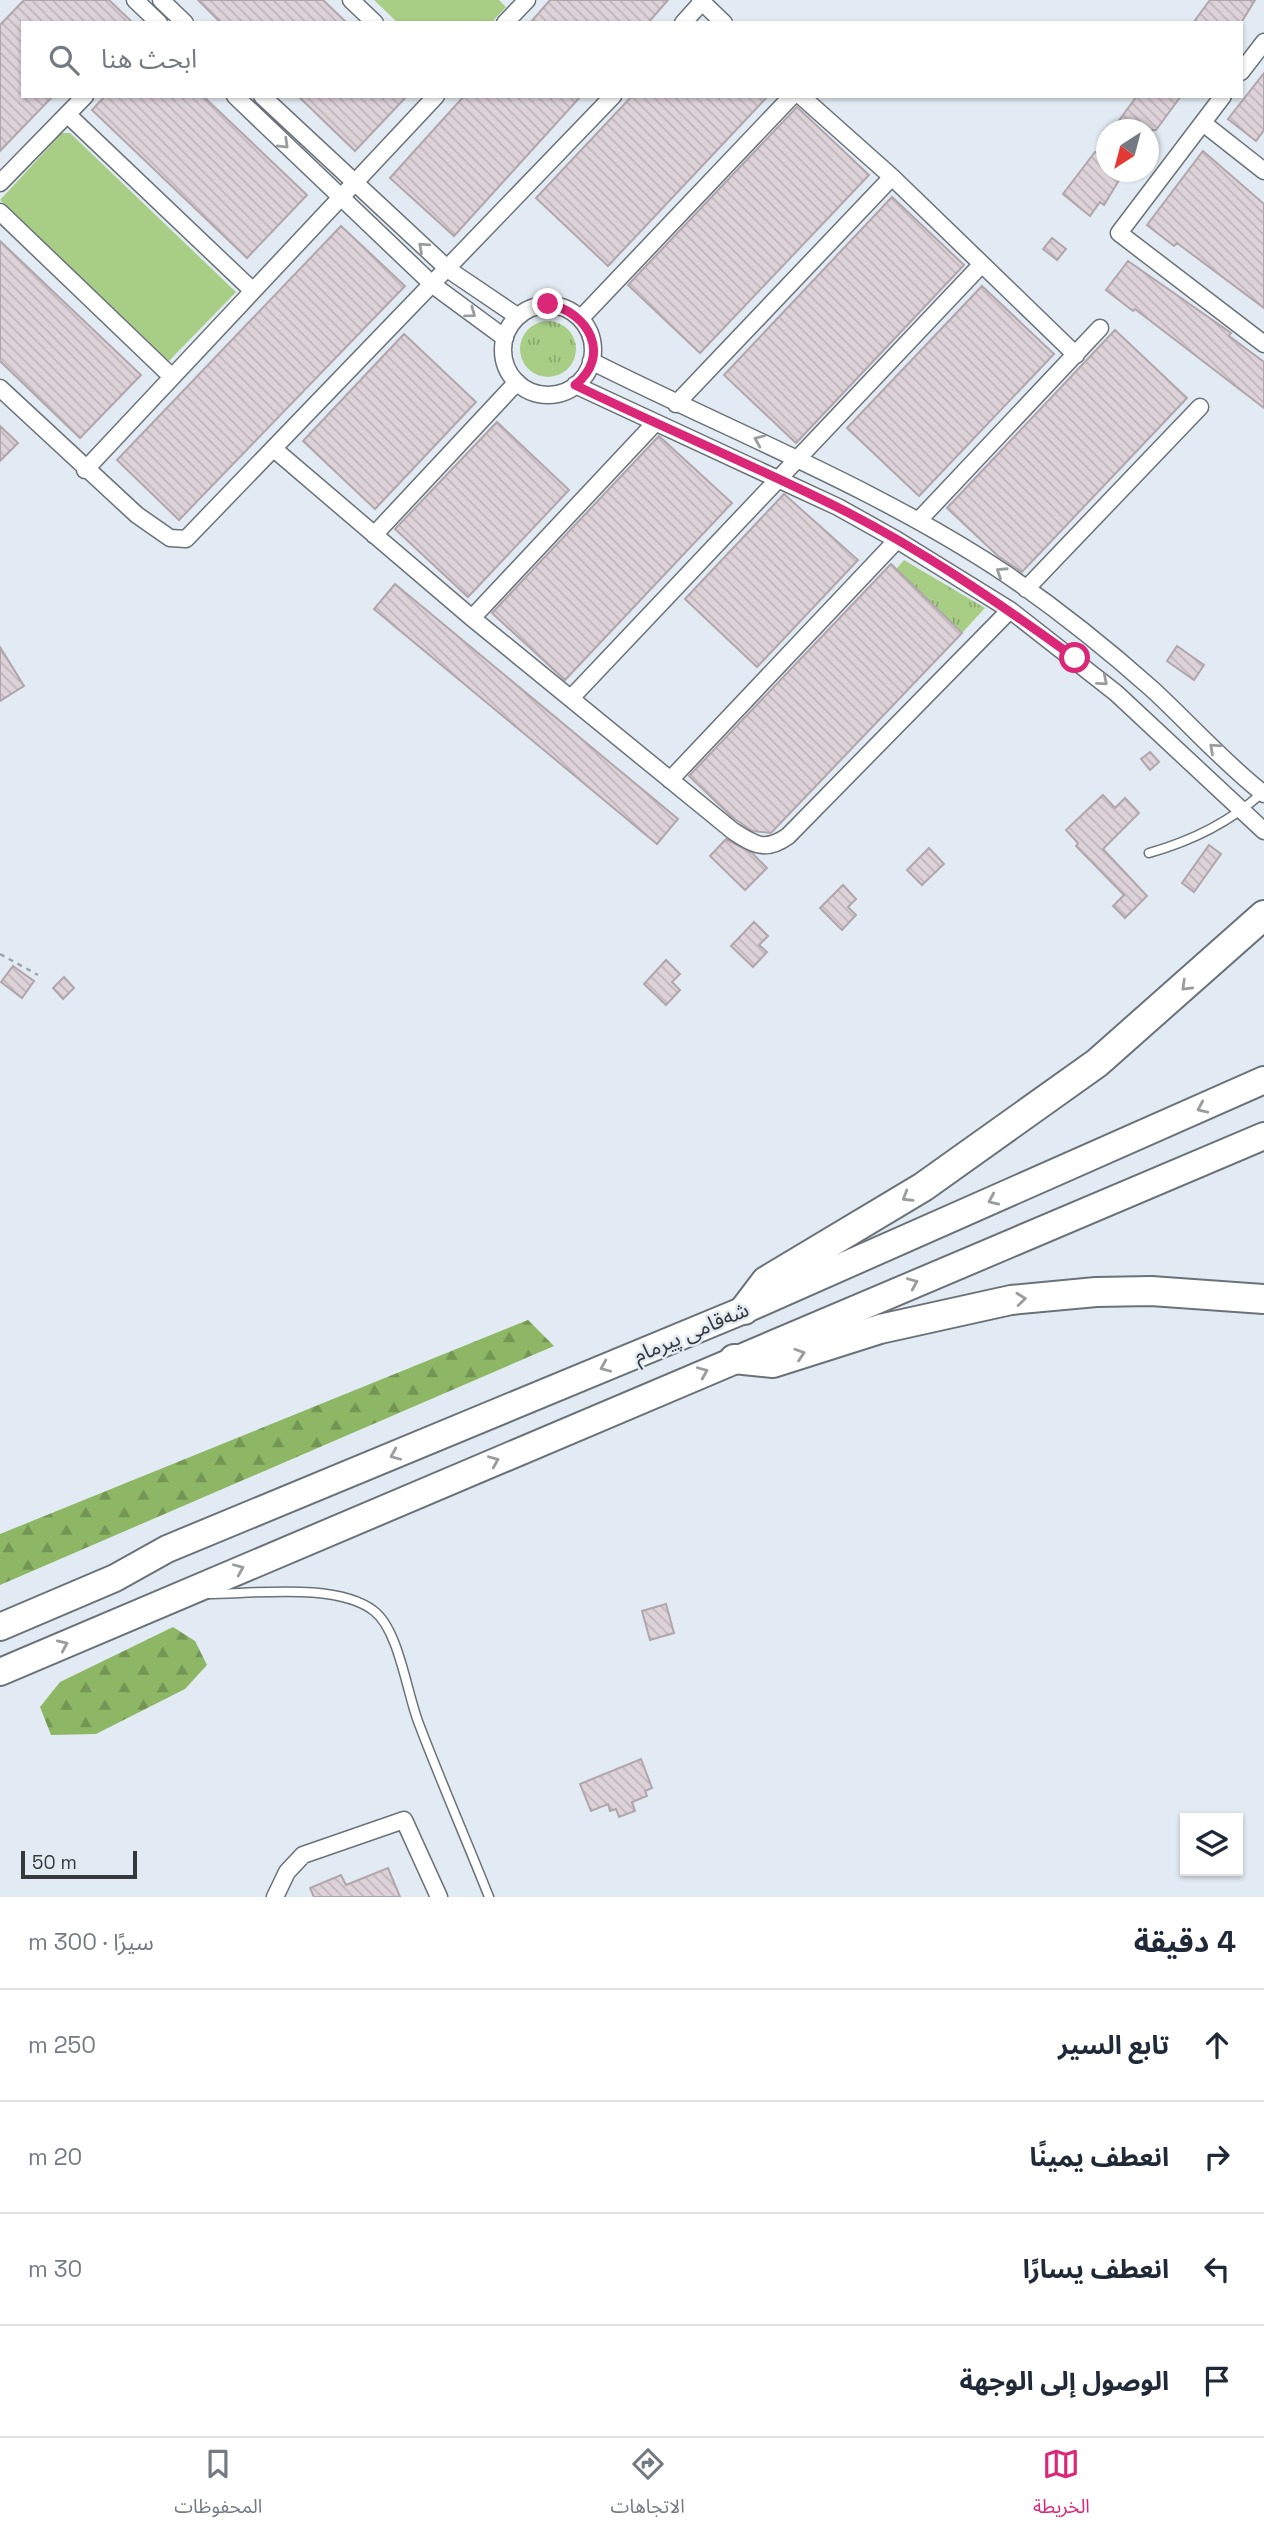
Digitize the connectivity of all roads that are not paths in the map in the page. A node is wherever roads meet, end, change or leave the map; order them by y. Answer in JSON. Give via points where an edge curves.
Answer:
{"nodes":[{"id":1,"x":135,"y":0,"type":"edge"},
{"id":2,"x":351,"y":0,"type":"edge"},
{"id":3,"x":524,"y":1,"type":"edge"},
{"id":4,"x":701,"y":1,"type":"edge"},
{"id":5,"x":170,"y":3,"type":"edge"},
{"id":6,"x":157,"y":21,"type":"edge"},
{"id":7,"x":159,"y":21,"type":"edge"},
{"id":8,"x":184,"y":21,"type":"edge"},
{"id":9,"x":373,"y":21,"type":"edge"},
{"id":10,"x":507,"y":21,"type":"edge"},
{"id":11,"x":685,"y":21,"type":"edge"},
{"id":12,"x":722,"y":21,"type":"edge"},
{"id":13,"x":1264,"y":42,"type":"edge"},
{"id":14,"x":1243,"y":69,"type":"edge"},
{"id":15,"x":83,"y":98,"type":"edge"},
{"id":16,"x":237,"y":98,"type":"edge"},
{"id":17,"x":264,"y":98,"type":"edge"},
{"id":18,"x":434,"y":98,"type":"edge"},
{"id":19,"x":611,"y":98,"type":"edge"},
{"id":20,"x":790,"y":98,"type":"edge"},
{"id":21,"x":803,"y":98,"type":"edge"},
{"id":22,"x":1222,"y":98,"type":"edge"},
{"id":23,"x":68,"y":114,"type":"junction"},
{"id":24,"x":1203,"y":123,"type":"junction"},
{"id":25,"x":1264,"y":171,"type":"edge"},
{"id":26,"x":892,"y":177,"type":"junction"},
{"id":27,"x":0,"y":183,"type":"edge"},
{"id":28,"x":354,"y":184,"type":"junction"},
{"id":29,"x":341,"y":198,"type":"junction"},
{"id":30,"x":0,"y":212,"type":"edge"},
{"id":31,"x":982,"y":264,"type":"junction"},
{"id":32,"x":449,"y":270,"type":"junction"},
{"id":33,"x":433,"y":285,"type":"junction"},
{"id":34,"x":253,"y":291,"type":"junction"},
{"id":35,"x":517,"y":316,"type":"junction"},
{"id":36,"x":581,"y":318,"type":"junction"},
{"id":37,"x":1100,"y":328,"type":"dead end"},
{"id":38,"x":505,"y":338,"type":"junction"},
{"id":39,"x":1264,"y":344,"type":"edge"},
{"id":40,"x":1076,"y":355,"type":"junction"},
{"id":41,"x":591,"y":361,"type":"junction"},
{"id":42,"x":171,"y":376,"type":"junction"},
{"id":43,"x":517,"y":382,"type":"junction"},
{"id":44,"x":575,"y":385,"type":"junction"},
{"id":45,"x":0,"y":388,"type":"edge"},
{"id":46,"x":676,"y":404,"type":"junction"},
{"id":47,"x":1200,"y":407,"type":"dead end"},
{"id":48,"x":654,"y":424,"type":"junction"},
{"id":49,"x":274,"y":449,"type":"junction"},
{"id":50,"x":800,"y":458,"type":"junction"},
{"id":51,"x":85,"y":470,"type":"junction"},
{"id":52,"x":777,"y":478,"type":"junction"},
{"id":53,"x":919,"y":520,"type":"junction"},
{"id":54,"x":374,"y":535,"type":"junction"},
{"id":55,"x":897,"y":540,"type":"junction"},
{"id":56,"x":1026,"y":589,"type":"junction"},
{"id":57,"x":1010,"y":610,"type":"junction"},
{"id":58,"x":472,"y":618,"type":"junction"},
{"id":59,"x":571,"y":698,"type":"junction"},
{"id":60,"x":670,"y":780,"type":"junction"},
{"id":61,"x":1263,"y":794,"type":"edge"},
{"id":62,"x":1244,"y":810,"type":"junction"},
{"id":63,"x":1264,"y":831,"type":"edge"},
{"id":64,"x":1149,"y":852,"type":"dead end"},
{"id":65,"x":1264,"y":915,"type":"edge"},
{"id":66,"x":1264,"y":1080,"type":"edge"},
{"id":67,"x":1264,"y":1136,"type":"edge"},
{"id":68,"x":1264,"y":1299,"type":"edge"},
{"id":69,"x":744,"y":1310,"type":"junction"},
{"id":70,"x":734,"y":1359,"type":"junction"},
{"id":71,"x":179,"y":1595,"type":"junction"},
{"id":72,"x":0,"y":1627,"type":"edge"},
{"id":73,"x":0,"y":1672,"type":"edge"},
{"id":74,"x":275,"y":1897,"type":"edge"},
{"id":75,"x":439,"y":1897,"type":"edge"},
{"id":76,"x":488,"y":1897,"type":"edge"}],
"edges":[{"from":1,"to":6,"type":"street"},
{"from":2,"to":9,"type":"street"},
{"from":3,"to":10,"type":"street"},
{"from":4,"to":11,"type":"street"},
{"from":4,"to":12,"type":"street"},
{"from":5,"to":7,"type":"street"},
{"from":5,"to":8,"type":"street"},
{"from":13,"to":14,"type":"street"},
{"from":15,"to":23,"type":"street"},
{"from":16,"to":29,"type":"street","one_way":true},
{"from":17,"to":28,"type":"street"},
{"from":18,"to":28,"type":"street"},
{"from":19,"to":32,"type":"street"},
{"from":20,"to":36,"type":"street"},
{"from":21,"to":26,"type":"street"},
{"from":22,"to":24,"type":"street"},
{"from":23,"to":27,"type":"street"},
{"from":23,"to":34,"type":"street"},
{"from":24,"to":25,"type":"street"},
{"from":24,"to":39,"type":"street","via":[[1119,233]]},
{"from":26,"to":31,"type":"street"},
{"from":26,"to":46,"type":"street"},
{"from":28,"to":29,"type":"street"},
{"from":32,"to":28,"type":"street","one_way":true},
{"from":29,"to":33,"type":"street"},
{"from":29,"to":34,"type":"street"},
{"from":30,"to":42,"type":"street"},
{"from":31,"to":40,"type":"street"},
{"from":31,"to":50,"type":"street"},
{"from":32,"to":33,"type":"street"},
{"from":32,"to":35,"type":"street"},
{"from":33,"to":38,"type":"street","one_way":true},
{"from":33,"to":49,"type":"street"},
{"from":34,"to":42,"type":"street"},
{"from":35,"to":36,"type":"street","via":[[548,304]]},
{"from":35,"to":38,"type":"street"},
{"from":36,"to":41,"type":"street","via":[[592,340]]},
{"from":37,"to":40,"type":"street"},
{"from":38,"to":43,"type":"street","via":[[503,355]]},
{"from":40,"to":53,"type":"street"},
{"from":41,"to":44,"type":"street"},
{"from":41,"to":46,"type":"street"},
{"from":42,"to":51,"type":"street"},
{"from":43,"to":44,"type":"street","via":[[542,394],[557,394]]},
{"from":43,"to":54,"type":"street"},
{"from":44,"to":48,"type":"street"},
{"from":45,"to":51,"type":"street"},
{"from":50,"to":46,"type":"street","one_way":true},
{"from":47,"to":56,"type":"street"},
{"from":48,"to":52,"type":"street"},
{"from":48,"to":58,"type":"street"},
{"from":49,"to":51,"type":"street","via":[[186,539],[170,538],[136,515]]},
{"from":49,"to":54,"type":"street"},
{"from":50,"to":52,"type":"street"},
{"from":50,"to":53,"type":"street"},
{"from":52,"to":55,"type":"street"},
{"from":52,"to":59,"type":"street"},
{"from":56,"to":53,"type":"street","one_way":true},
{"from":54,"to":58,"type":"street"},
{"from":55,"to":57,"type":"street"},
{"from":55,"to":60,"type":"street"},
{"from":61,"to":56,"type":"street","one_way":true,"via":[[1120,661]]},
{"from":57,"to":60,"type":"street","via":[[776,844],[764,847],[749,842]]},
{"from":57,"to":62,"type":"street","one_way":true,"via":[[1116,693]]},
{"from":58,"to":59,"type":"street"},
{"from":59,"to":60,"type":"street"},
{"from":61,"to":62,"type":"lane"},
{"from":62,"to":63,"type":"street"},
{"from":62,"to":64,"type":"lane","via":[[1203,834]]},
{"from":65,"to":69,"type":"highway","one_way":true,"via":[[1097,1063],[923,1187],[766,1281]]},
{"from":66,"to":69,"type":"highway","name":"شەقامی پیرمام","one_way":true},
{"from":70,"to":67,"type":"highway","name":"شەقامی پیرمام","one_way":true},
{"from":70,"to":68,"type":"highway","one_way":true,"via":[[773,1363],[880,1329],[1011,1300],[1151,1291]]},
{"from":69,"to":72,"type":"highway","name":"شەقامی پیرمام","one_way":true,"via":[[167,1549],[116,1578]]},
{"from":71,"to":70,"type":"highway","name":"شەقامی پیرمام","one_way":true},
{"from":73,"to":71,"type":"highway","name":"شەقامی پیرمام","one_way":true},
{"from":71,"to":76,"type":"lane","via":[[333,1594],[375,1611],[395,1647],[418,1722]]},
{"from":74,"to":75,"type":"street","via":[[287,1872],[303,1855],[404,1820]]}]}
